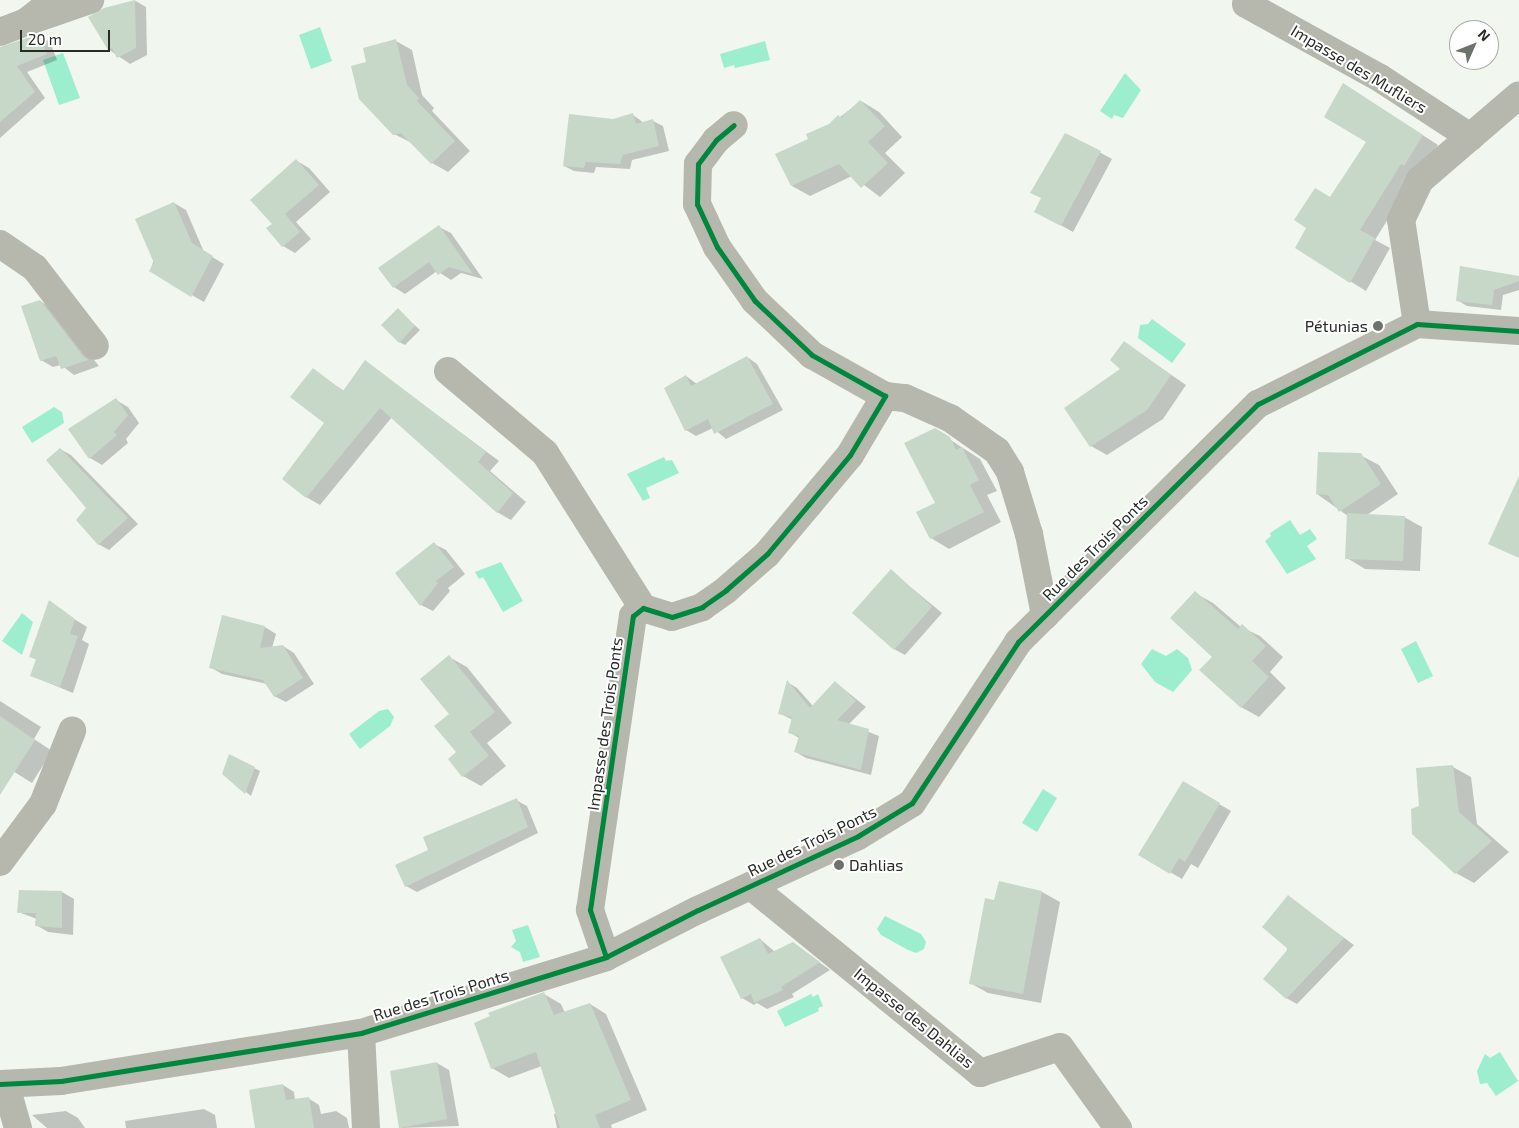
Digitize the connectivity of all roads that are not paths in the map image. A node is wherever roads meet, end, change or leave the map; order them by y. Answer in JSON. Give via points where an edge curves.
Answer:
{"nodes":[{"id":1,"x":53,"y":0,"type":"edge"},
{"id":2,"x":90,"y":0,"type":"edge"},
{"id":3,"x":1246,"y":4,"type":"dead end"},
{"id":4,"x":26,"y":22,"type":"junction"},
{"id":5,"x":0,"y":32,"type":"edge"},
{"id":6,"x":1519,"y":94,"type":"edge"},
{"id":7,"x":734,"y":125,"type":"dead end"},
{"id":8,"x":1470,"y":137,"type":"junction"},
{"id":9,"x":0,"y":244,"type":"edge"},
{"id":10,"x":1416,"y":324,"type":"junction"},
{"id":11,"x":1519,"y":331,"type":"edge"},
{"id":12,"x":96,"y":346,"type":"dead end"},
{"id":13,"x":448,"y":371,"type":"dead end"},
{"id":14,"x":885,"y":396,"type":"junction"},
{"id":15,"x":643,"y":608,"type":"junction"},
{"id":16,"x":1046,"y":615,"type":"junction"},
{"id":17,"x":72,"y":731,"type":"dead end"},
{"id":18,"x":0,"y":862,"type":"edge"},
{"id":19,"x":751,"y":886,"type":"junction"},
{"id":20,"x":606,"y":957,"type":"junction"},
{"id":21,"x":361,"y":1032,"type":"junction"},
{"id":22,"x":3,"y":1085,"type":"edge"},
{"id":23,"x":18,"y":1128,"type":"edge"},
{"id":24,"x":366,"y":1128,"type":"edge"},
{"id":25,"x":1118,"y":1128,"type":"edge"}],
"edges":[{"from":1,"to":4,"type":"street"},
{"from":2,"to":4,"type":"street"},
{"from":3,"to":8,"type":"street","name":"Impasse des Mufliers","via":[[1380,78]]},
{"from":4,"to":5,"type":"street"},
{"from":6,"to":8,"type":"street"},
{"from":7,"to":14,"type":"street","via":[[716,140],[698,164],[697,204],[717,247],[755,301],[812,355]]},
{"from":8,"to":10,"type":"street","via":[[1420,180],[1401,220]]},
{"from":9,"to":12,"type":"street","via":[[35,268]]},
{"from":10,"to":11,"type":"street"},
{"from":10,"to":16,"type":"street","name":"Rue des Trois Ponts","via":[[1258,404]]},
{"from":13,"to":15,"type":"street","via":[[545,454]]},
{"from":14,"to":15,"type":"street","via":[[850,455],[767,554],[726,590],[702,607],[672,618]]},
{"from":14,"to":16,"type":"street","via":[[905,398],[950,418],[997,452],[1010,472],[1029,534]]},
{"from":15,"to":20,"type":"street","name":"Impasse des Trois Ponts","via":[[633,616],[590,910]]},
{"from":16,"to":19,"type":"street","name":"Rue des Trois Ponts","via":[[1018,642],[912,803],[858,836]]},
{"from":17,"to":18,"type":"street","via":[[43,804]]},
{"from":19,"to":20,"type":"street","name":"Rue des Trois Ponts"},
{"from":19,"to":25,"type":"street","name":"Impasse des Dahlias","via":[[980,1073],[1060,1047]]},
{"from":20,"to":21,"type":"street","name":"Rue des Trois Ponts"},
{"from":21,"to":22,"type":"street","name":"Rue des Trois Ponts","via":[[61,1082]]},
{"from":21,"to":24,"type":"street"},
{"from":22,"to":23,"type":"street"}]}
